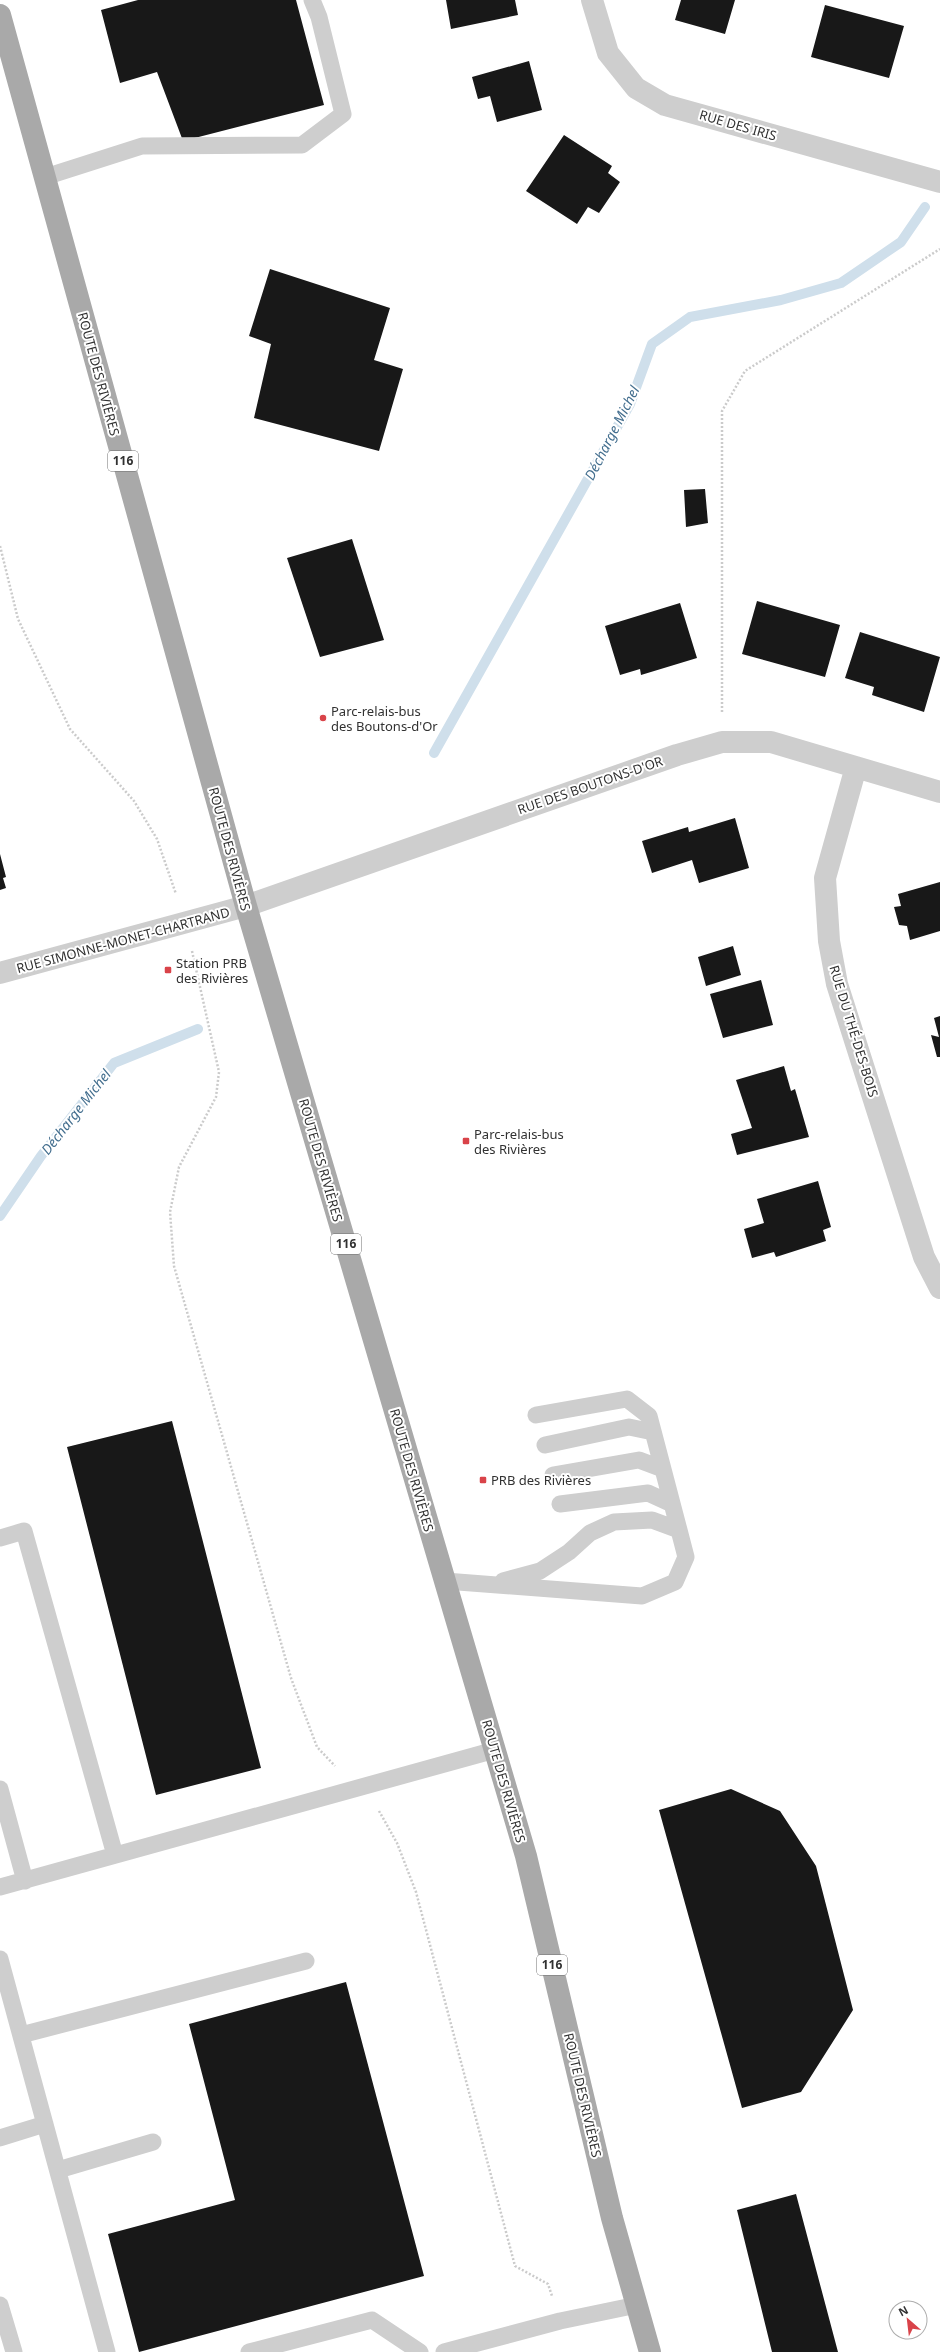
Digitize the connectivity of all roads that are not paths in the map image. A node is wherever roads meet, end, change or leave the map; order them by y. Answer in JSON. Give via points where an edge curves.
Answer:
{"nodes":[{"id":1,"x":312,"y":0,"type":"edge"},
{"id":2,"x":592,"y":0,"type":"edge"},
{"id":3,"x":0,"y":14,"type":"edge"},
{"id":4,"x":45,"y":177,"type":"junction"},
{"id":5,"x":940,"y":182,"type":"edge"},
{"id":6,"x":856,"y":767,"type":"junction"},
{"id":7,"x":940,"y":792,"type":"edge"},
{"id":8,"x":246,"y":906,"type":"junction"},
{"id":9,"x":0,"y":973,"type":"edge"},
{"id":10,"x":940,"y":1288,"type":"edge"},
{"id":11,"x":536,"y":1415,"type":"dead end"},
{"id":12,"x":653,"y":1432,"type":"junction"},
{"id":13,"x":545,"y":1444,"type":"dead end"},
{"id":14,"x":663,"y":1470,"type":"junction"},
{"id":15,"x":552,"y":1475,"type":"dead end"},
{"id":16,"x":560,"y":1504,"type":"dead end"},
{"id":17,"x":672,"y":1504,"type":"junction"},
{"id":18,"x":679,"y":1530,"type":"junction"},
{"id":19,"x":0,"y":1538,"type":"edge"},
{"id":20,"x":445,"y":1581,"type":"junction"},
{"id":21,"x":492,"y":1584,"type":"junction"},
{"id":22,"x":495,"y":1750,"type":"junction"},
{"id":23,"x":0,"y":1789,"type":"edge"},
{"id":24,"x":115,"y":1855,"type":"junction"},
{"id":25,"x":25,"y":1881,"type":"junction"},
{"id":26,"x":0,"y":1887,"type":"edge"},
{"id":27,"x":0,"y":1959,"type":"edge"},
{"id":28,"x":306,"y":1961,"type":"dead end"},
{"id":29,"x":21,"y":2036,"type":"junction"},
{"id":30,"x":45,"y":2124,"type":"junction"},
{"id":31,"x":0,"y":2138,"type":"edge"},
{"id":32,"x":153,"y":2142,"type":"dead end"},
{"id":33,"x":58,"y":2170,"type":"junction"},
{"id":34,"x":637,"y":2304,"type":"junction"},
{"id":35,"x":0,"y":2305,"type":"edge"},
{"id":36,"x":14,"y":2352,"type":"edge"},
{"id":37,"x":107,"y":2352,"type":"edge"},
{"id":38,"x":249,"y":2352,"type":"edge"},
{"id":39,"x":420,"y":2352,"type":"edge"},
{"id":40,"x":444,"y":2352,"type":"edge"},
{"id":41,"x":650,"y":2352,"type":"edge"}],
"edges":[{"from":1,"to":4,"type":"lane","via":[[319,17],[343,114],[302,145],[142,146]]},
{"from":2,"to":5,"type":"street","name":"RUE DES IRIS","via":[[608,53],[636,88],[665,105]]},
{"from":3,"to":4,"type":"main road","name":"ROUTE DES RIVIÈRES","number":"116"},
{"from":4,"to":8,"type":"main road","name":"ROUTE DES RIVIÈRES","number":"116"},
{"from":6,"to":7,"type":"street","name":"RUE DES BOUTONS-D'OR"},
{"from":6,"to":8,"type":"street","name":"RUE DES BOUTONS-D'OR","via":[[771,742],[722,742],[676,755]]},
{"from":6,"to":10,"type":"street","name":"RUE DU THÉ-DES-BOIS","via":[[825,878],[828,941],[837,984],[924,1257]]},
{"from":8,"to":9,"type":"street","name":"RUE SIMONNE-MONET-CHARTRAND"},
{"from":8,"to":20,"type":"main road","name":"ROUTE DES RIVIÈRES","number":"116"},
{"from":11,"to":12,"type":"lane","via":[[626,1399],[648,1416]]},
{"from":12,"to":13,"type":"lane","via":[[629,1427]]},
{"from":12,"to":14,"type":"lane"},
{"from":14,"to":15,"type":"lane","via":[[639,1460]]},
{"from":14,"to":17,"type":"lane"},
{"from":16,"to":17,"type":"lane","via":[[648,1493]]},
{"from":17,"to":18,"type":"lane"},
{"from":18,"to":21,"type":"lane","via":[[652,1520],[614,1522],[590,1533],[569,1552],[540,1571]]},
{"from":18,"to":21,"type":"lane","via":[[686,1557],[675,1582],[642,1596]]},
{"from":19,"to":24,"type":"lane","via":[[24,1531]]},
{"from":20,"to":21,"type":"lane"},
{"from":20,"to":22,"type":"main road","name":"ROUTE DES RIVIÈRES","number":"116"},
{"from":22,"to":24,"type":"lane"},
{"from":22,"to":34,"type":"main road","name":"ROUTE DES RIVIÈRES","number":"116","via":[[526,1856],[612,2218]]},
{"from":23,"to":25,"type":"lane"},
{"from":24,"to":25,"type":"lane"},
{"from":25,"to":26,"type":"lane"},
{"from":27,"to":29,"type":"lane"},
{"from":28,"to":29,"type":"lane"},
{"from":29,"to":30,"type":"lane"},
{"from":30,"to":31,"type":"lane"},
{"from":30,"to":33,"type":"lane"},
{"from":32,"to":33,"type":"lane"},
{"from":33,"to":37,"type":"lane"},
{"from":34,"to":40,"type":"lane","via":[[560,2321]]},
{"from":34,"to":41,"type":"main road","name":"ROUTE DES RIVIÈRES","number":"116"},
{"from":35,"to":36,"type":"lane"},
{"from":38,"to":39,"type":"lane","via":[[372,2320]]}]}
